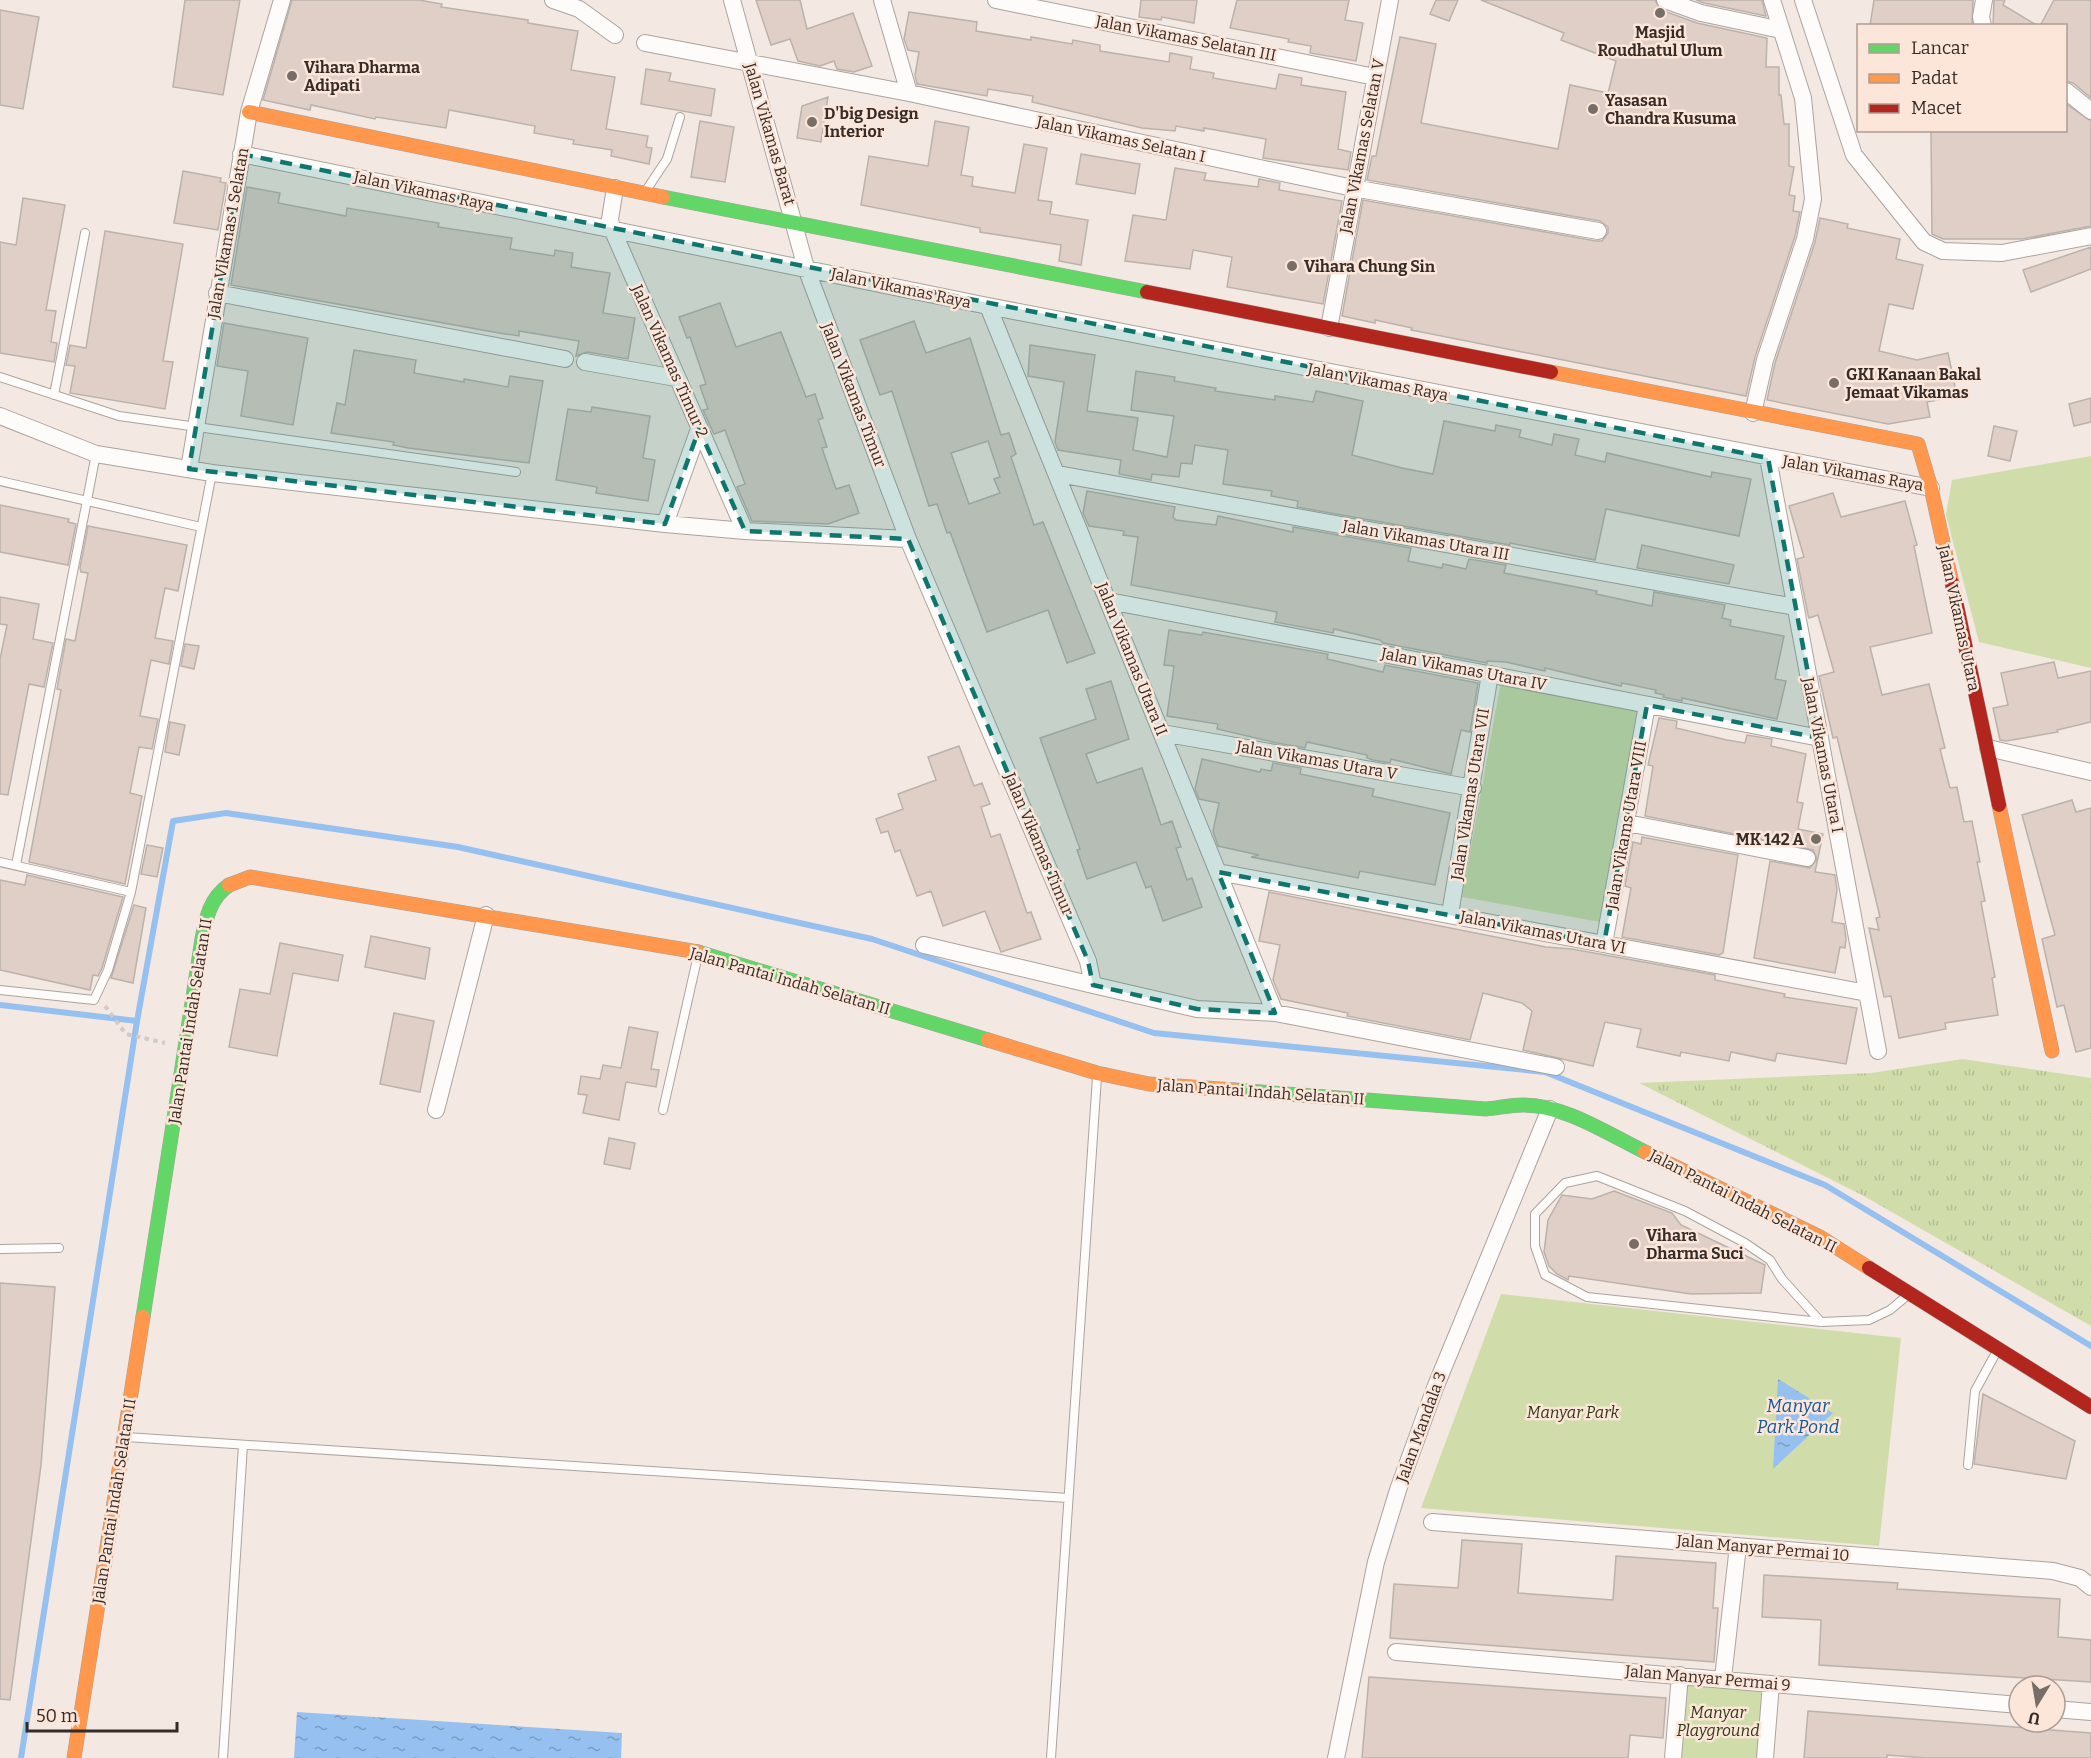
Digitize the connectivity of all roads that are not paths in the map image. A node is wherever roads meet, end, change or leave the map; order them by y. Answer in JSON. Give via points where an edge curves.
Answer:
{"nodes":[{"id":1,"x":282,"y":0,"type":"edge"},
{"id":2,"x":553,"y":0,"type":"edge"},
{"id":3,"x":732,"y":0,"type":"edge"},
{"id":4,"x":882,"y":0,"type":"edge"},
{"id":5,"x":996,"y":0,"type":"edge"},
{"id":6,"x":1390,"y":0,"type":"edge"},
{"id":7,"x":1665,"y":0,"type":"edge"},
{"id":8,"x":1772,"y":0,"type":"edge"},
{"id":9,"x":1803,"y":0,"type":"edge"},
{"id":10,"x":1984,"y":0,"type":"edge"},
{"id":11,"x":1983,"y":24,"type":"edge"},
{"id":12,"x":1781,"y":30,"type":"junction"},
{"id":13,"x":615,"y":35,"type":"dead end"},
{"id":14,"x":645,"y":43,"type":"dead end"},
{"id":15,"x":749,"y":63,"type":"junction"},
{"id":16,"x":1375,"y":77,"type":"junction"},
{"id":17,"x":2067,"y":92,"type":"edge"},
{"id":18,"x":909,"y":93,"type":"junction"},
{"id":19,"x":2091,"y":111,"type":"edge"},
{"id":20,"x":680,"y":117,"type":"dead end"},
{"id":21,"x":248,"y":118,"type":"junction"},
{"id":22,"x":242,"y":149,"type":"junction"},
{"id":23,"x":1353,"y":188,"type":"junction"},
{"id":24,"x":614,"y":192,"type":"junction"},
{"id":25,"x":645,"y":193,"type":"junction"},
{"id":26,"x":611,"y":224,"type":"junction"},
{"id":27,"x":796,"y":225,"type":"junction"},
{"id":28,"x":1598,"y":231,"type":"dead end"},
{"id":29,"x":85,"y":232,"type":"dead end"},
{"id":30,"x":2091,"y":236,"type":"edge"},
{"id":31,"x":805,"y":262,"type":"junction"},
{"id":32,"x":217,"y":293,"type":"junction"},
{"id":33,"x":988,"y":306,"type":"junction"},
{"id":34,"x":1329,"y":328,"type":"junction"},
{"id":35,"x":565,"y":359,"type":"dead end"},
{"id":36,"x":585,"y":362,"type":"dead end"},
{"id":37,"x":0,"y":377,"type":"edge"},
{"id":38,"x":676,"y":378,"type":"junction"},
{"id":39,"x":54,"y":395,"type":"junction"},
{"id":40,"x":1753,"y":413,"type":"junction"},
{"id":41,"x":0,"y":416,"type":"edge"},
{"id":42,"x":195,"y":429,"type":"junction"},
{"id":43,"x":699,"y":429,"type":"junction"},
{"id":44,"x":96,"y":454,"type":"junction"},
{"id":45,"x":1768,"y":458,"type":"junction"},
{"id":46,"x":189,"y":469,"type":"junction"},
{"id":47,"x":516,"y":472,"type":"dead end"},
{"id":48,"x":212,"y":473,"type":"junction"},
{"id":49,"x":1058,"y":474,"type":"junction"},
{"id":50,"x":0,"y":481,"type":"edge"},
{"id":51,"x":1930,"y":485,"type":"junction"},
{"id":52,"x":88,"y":502,"type":"junction"},
{"id":53,"x":665,"y":524,"type":"junction"},
{"id":54,"x":201,"y":527,"type":"junction"},
{"id":55,"x":745,"y":531,"type":"junction"},
{"id":56,"x":909,"y":538,"type":"junction"},
{"id":57,"x":1109,"y":601,"type":"junction"},
{"id":58,"x":1795,"y":607,"type":"junction"},
{"id":59,"x":1490,"y":674,"type":"junction"},
{"id":60,"x":1647,"y":705,"type":"junction"},
{"id":61,"x":1162,"y":733,"type":"junction"},
{"id":62,"x":1820,"y":738,"type":"junction"},
{"id":63,"x":1988,"y":748,"type":"junction"},
{"id":64,"x":2091,"y":772,"type":"edge"},
{"id":65,"x":1473,"y":788,"type":"junction"},
{"id":66,"x":1627,"y":823,"type":"junction"},
{"id":67,"x":1808,"y":858,"type":"dead end"},
{"id":68,"x":0,"y":862,"type":"edge"},
{"id":69,"x":16,"y":865,"type":"junction"},
{"id":70,"x":1218,"y":872,"type":"junction"},
{"id":71,"x":132,"y":892,"type":"junction"},
{"id":72,"x":1450,"y":914,"type":"junction"},
{"id":73,"x":486,"y":915,"type":"junction"},
{"id":74,"x":924,"y":945,"type":"dead end"},
{"id":75,"x":1604,"y":945,"type":"junction"},
{"id":76,"x":699,"y":952,"type":"junction"},
{"id":77,"x":1093,"y":985,"type":"junction"},
{"id":78,"x":0,"y":990,"type":"edge"},
{"id":79,"x":1867,"y":993,"type":"junction"},
{"id":80,"x":1275,"y":1013,"type":"junction"},
{"id":81,"x":1878,"y":1051,"type":"dead end"},
{"id":82,"x":2052,"y":1051,"type":"dead end"},
{"id":83,"x":1556,"y":1067,"type":"dead end"},
{"id":84,"x":1097,"y":1073,"type":"junction"},
{"id":85,"x":1550,"y":1109,"type":"junction"},
{"id":86,"x":436,"y":1110,"type":"dead end"},
{"id":87,"x":663,"y":1110,"type":"dead end"},
{"id":88,"x":58,"y":1248,"type":"dead end"},
{"id":89,"x":0,"y":1249,"type":"edge"},
{"id":90,"x":1910,"y":1294,"type":"junction"},
{"id":91,"x":1821,"y":1322,"type":"junction"},
{"id":92,"x":1998,"y":1349,"type":"junction"},
{"id":93,"x":2091,"y":1407,"type":"edge"},
{"id":94,"x":124,"y":1437,"type":"junction"},
{"id":95,"x":243,"y":1445,"type":"junction"},
{"id":96,"x":1968,"y":1465,"type":"dead end"},
{"id":97,"x":1068,"y":1498,"type":"junction"},
{"id":98,"x":1432,"y":1522,"type":"dead end"},
{"id":99,"x":1738,"y":1546,"type":"junction"},
{"id":100,"x":2091,"y":1587,"type":"edge"},
{"id":101,"x":1396,"y":1652,"type":"dead end"},
{"id":102,"x":1680,"y":1675,"type":"junction"},
{"id":103,"x":1723,"y":1678,"type":"junction"},
{"id":104,"x":1771,"y":1684,"type":"junction"},
{"id":105,"x":2007,"y":1704,"type":"edge"},
{"id":106,"x":2067,"y":1709,"type":"edge"},
{"id":107,"x":2091,"y":1712,"type":"edge"},
{"id":108,"x":74,"y":1758,"type":"edge"},
{"id":109,"x":223,"y":1758,"type":"edge"},
{"id":110,"x":1051,"y":1758,"type":"edge"},
{"id":111,"x":1336,"y":1758,"type":"edge"},
{"id":112,"x":1673,"y":1758,"type":"edge"},
{"id":113,"x":1765,"y":1758,"type":"edge"}],
"edges":[{"from":1,"to":21,"type":"street","name":"Jalan Vikamas 1 Selatan"},
{"from":2,"to":13,"type":"street","via":[[579,9]]},
{"from":3,"to":15,"type":"street","name":"Jalan Vikamas Barat"},
{"from":4,"to":18,"type":"street"},
{"from":5,"to":16,"type":"street","name":"Jalan Vikamas Selatan III"},
{"from":6,"to":16,"type":"street","name":"Jalan Vikamas Selatan V"},
{"from":7,"to":12,"type":"street","via":[[1701,13]]},
{"from":8,"to":12,"type":"street"},
{"from":9,"to":30,"type":"street","via":[[1854,155],[1924,242],[1943,251],[2002,253]]},
{"from":10,"to":11,"type":"street"},
{"from":12,"to":40,"type":"street","via":[[1803,98],[1813,199],[1805,239],[1765,360]]},
{"from":14,"to":15,"type":"street","name":"Jalan Vikamas Selatan I"},
{"from":15,"to":18,"type":"street","name":"Jalan Vikamas Selatan I"},
{"from":15,"to":27,"type":"street","name":"Jalan Vikamas Barat"},
{"from":16,"to":23,"type":"street","name":"Jalan Vikamas Selatan V"},
{"from":17,"to":19,"type":"street"},
{"from":18,"to":23,"type":"street","name":"Jalan Vikamas Selatan I"},
{"from":20,"to":25,"type":"lane","via":[[667,159]]},
{"from":21,"to":22,"type":"street","name":"Jalan Vikamas 1 Selatan"},
{"from":21,"to":24,"type":"street","name":"Jalan Vikamas Raya"},
{"from":22,"to":26,"type":"street","name":"Jalan Vikamas Raya"},
{"from":22,"to":32,"type":"street","name":"Jalan Vikamas 1 Selatan"},
{"from":23,"to":28,"type":"street","name":"Jalan Vikamas Selatan I"},
{"from":23,"to":34,"type":"street","name":"Jalan Vikamas Selatan V"},
{"from":24,"to":25,"type":"street","name":"Jalan Vikamas Raya"},
{"from":24,"to":26,"type":"street"},
{"from":25,"to":27,"type":"street","name":"Jalan Vikamas Raya"},
{"from":26,"to":31,"type":"street","name":"Jalan Vikamas Raya"},
{"from":26,"to":38,"type":"street","name":"Jalan Vikamas Timur 2"},
{"from":27,"to":31,"type":"street","name":"Jalan Vikamas Barat"},
{"from":27,"to":34,"type":"street","name":"Jalan Vikamas Raya"},
{"from":29,"to":39,"type":"lane"},
{"from":31,"to":33,"type":"street","name":"Jalan Vikamas Raya"},
{"from":31,"to":56,"type":"street","name":"Jalan Vikamas Timur"},
{"from":32,"to":35,"type":"street"},
{"from":32,"to":42,"type":"street","name":"Jalan Vikamas 1 Selatan"},
{"from":33,"to":45,"type":"street","name":"Jalan Vikamas Raya"},
{"from":33,"to":49,"type":"street","name":"Jalan Vikamas Utara II"},
{"from":34,"to":40,"type":"street","name":"Jalan Vikamas Raya"},
{"from":36,"to":38,"type":"street"},
{"from":37,"to":39,"type":"lane"},
{"from":38,"to":43,"type":"street","name":"Jalan Vikamas Timur 2"},
{"from":39,"to":42,"type":"lane","via":[[119,417]]},
{"from":40,"to":51,"type":"street","name":"Jalan Vikamas Raya","via":[[1915,443]]},
{"from":41,"to":44,"type":"street"},
{"from":42,"to":46,"type":"street","name":"Jalan Vikamas 1 Selatan"},
{"from":42,"to":47,"type":"lane"},
{"from":43,"to":53,"type":"street"},
{"from":43,"to":55,"type":"street","name":"Jalan Vikamas Timur 2"},
{"from":44,"to":46,"type":"street"},
{"from":44,"to":52,"type":"lane"},
{"from":45,"to":51,"type":"street","name":"Jalan Vikamas Raya"},
{"from":45,"to":58,"type":"street","name":"Jalan Vikamas Utara I"},
{"from":46,"to":48,"type":"street"},
{"from":48,"to":53,"type":"street"},
{"from":48,"to":54,"type":"lane"},
{"from":49,"to":57,"type":"street","name":"Jalan Vikamas Utara II"},
{"from":49,"to":58,"type":"street","name":"Jalan Vikamas Utara III"},
{"from":50,"to":52,"type":"lane"},
{"from":51,"to":63,"type":"street","name":"Jalan Vikamas Utara"},
{"from":52,"to":54,"type":"lane"},
{"from":52,"to":69,"type":"lane"},
{"from":53,"to":55,"type":"street"},
{"from":54,"to":71,"type":"lane"},
{"from":55,"to":56,"type":"street"},
{"from":56,"to":77,"type":"street","name":"Jalan Vikamas Timur","via":[[1084,950]]},
{"from":57,"to":59,"type":"street","name":"Jalan Vikamas Utara IV"},
{"from":57,"to":61,"type":"street","name":"Jalan Vikamas Utara II"},
{"from":58,"to":62,"type":"street","name":"Jalan Vikamas Utara I"},
{"from":59,"to":60,"type":"street","name":"Jalan Vikamas Utara IV"},
{"from":59,"to":65,"type":"street","name":"Jalan Vikamas Utara VII"},
{"from":60,"to":62,"type":"street","name":"Jalan Vikamas Utara IV"},
{"from":60,"to":66,"type":"street","name":"Jalan Vikams Utara VIII"},
{"from":61,"to":65,"type":"street","name":"Jalan Vikamas Utara V"},
{"from":61,"to":70,"type":"street","name":"Jalan Vikamas Utara II"},
{"from":62,"to":79,"type":"street","name":"Jalan Vikamas Utara I"},
{"from":63,"to":64,"type":"street"},
{"from":63,"to":82,"type":"street","name":"Jalan Vikamas Utara"},
{"from":65,"to":72,"type":"street","name":"Jalan Vikamas Utara VII"},
{"from":66,"to":67,"type":"street"},
{"from":66,"to":75,"type":"street","name":"Jalan Vikams Utara VIII"},
{"from":68,"to":69,"type":"lane"},
{"from":69,"to":71,"type":"lane"},
{"from":70,"to":72,"type":"street","name":"Jalan Vikamas Utara VI"},
{"from":70,"to":80,"type":"street","name":"Jalan Vikamas Utara II"},
{"from":71,"to":78,"type":"lane","via":[[108,970],[94,1000]]},
{"from":72,"to":75,"type":"street","name":"Jalan Vikamas Utara VI"},
{"from":73,"to":76,"type":"street","name":"Jalan Pantai Indah Selatan II"},
{"from":73,"to":86,"type":"street"},
{"from":73,"to":94,"type":"street","name":"Jalan Pantai Indah Selatan II","via":[[250,877],[233,881],[215,895],[202,939]]},
{"from":74,"to":77,"type":"street"},
{"from":75,"to":79,"type":"street","name":"Jalan Vikamas Utara VI"},
{"from":76,"to":84,"type":"street","name":"Jalan Pantai Indah Selatan II"},
{"from":76,"to":87,"type":"lane"},
{"from":77,"to":80,"type":"street","via":[[1197,1009]]},
{"from":79,"to":81,"type":"street","name":"Jalan Vikamas Utara I"},
{"from":80,"to":83,"type":"street"},
{"from":84,"to":85,"type":"street","name":"Jalan Pantai Indah Selatan II","via":[[1181,1087]]},
{"from":84,"to":97,"type":"lane"},
{"from":85,"to":90,"type":"street","name":"Jalan Pantai Indah Selatan II","via":[[1595,1127],[1820,1237]]},
{"from":85,"to":111,"type":"street","name":"Jalan Mandala 3","via":[[1435,1388],[1398,1491],[1376,1562]]},
{"from":88,"to":89,"type":"lane"},
{"from":90,"to":91,"type":"lane","via":[[1869,1320]]},
{"from":90,"to":92,"type":"street","name":"Jalan Pantai Indah Selatan II"},
{"from":91,"to":91,"type":"lane","via":[[1770,1260],[1745,1243],[1685,1211],[1597,1176],[1565,1183],[1535,1214],[1535,1246],[1545,1275],[1587,1297]]},
{"from":92,"to":93,"type":"street","name":"Jalan Pantai Indah Selatan II"},
{"from":92,"to":96,"type":"lane","via":[[1976,1391]]},
{"from":94,"to":95,"type":"lane"},
{"from":94,"to":108,"type":"street","name":"Jalan Pantai Indah Selatan II"},
{"from":95,"to":97,"type":"lane"},
{"from":95,"to":109,"type":"lane"},
{"from":97,"to":110,"type":"lane"},
{"from":98,"to":99,"type":"street","name":"Jalan Manyar Permai 10"},
{"from":99,"to":100,"type":"street","name":"Jalan Manyar Permai 10","via":[[2053,1571],[2080,1578]]},
{"from":99,"to":103,"type":"street"},
{"from":101,"to":102,"type":"street","name":"Jalan Manyar Permai 9"},
{"from":102,"to":103,"type":"street","name":"Jalan Manyar Permai 9"},
{"from":102,"to":112,"type":"street"},
{"from":103,"to":104,"type":"street","name":"Jalan Manyar Permai 9"},
{"from":104,"to":105,"type":"street","name":"Jalan Manyar Permai 9"},
{"from":104,"to":113,"type":"street"},
{"from":106,"to":107,"type":"street"}]}
